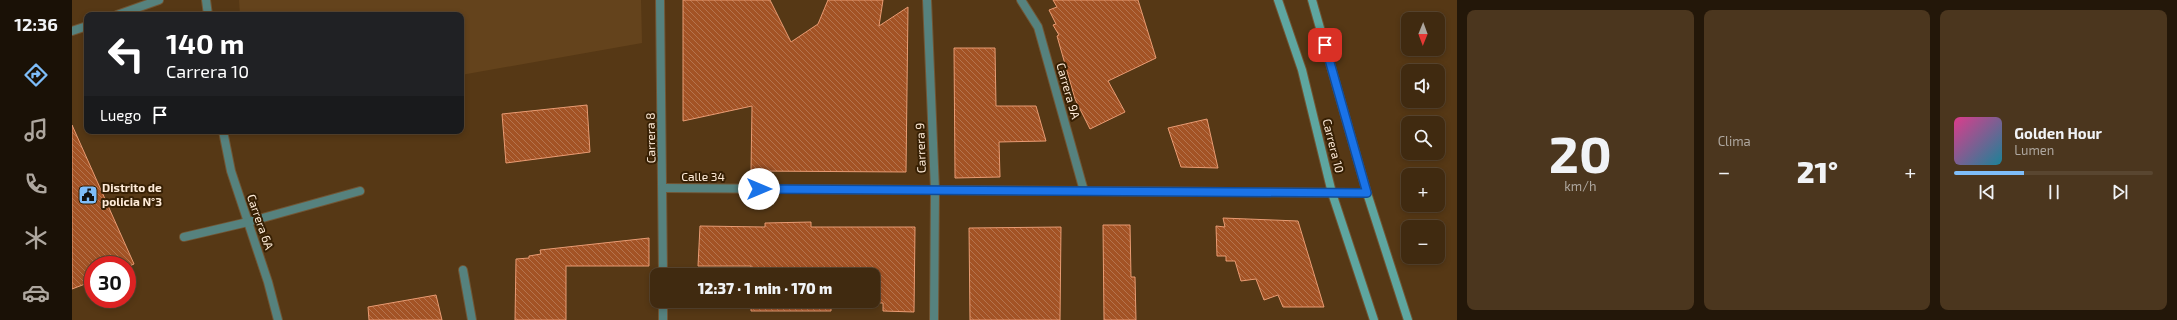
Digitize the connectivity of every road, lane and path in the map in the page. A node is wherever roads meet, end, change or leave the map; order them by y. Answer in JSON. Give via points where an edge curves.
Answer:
{"nodes":[{"id":1,"x":159,"y":0,"type":"edge"},
{"id":2,"x":206,"y":0,"type":"edge"},
{"id":3,"x":660,"y":0,"type":"edge"},
{"id":4,"x":927,"y":0,"type":"edge"},
{"id":5,"x":1021,"y":0,"type":"edge"},
{"id":6,"x":1278,"y":0,"type":"edge"},
{"id":7,"x":1312,"y":0,"type":"edge"},
{"id":8,"x":125,"y":12,"type":"edge"},
{"id":9,"x":208,"y":12,"type":"edge"},
{"id":10,"x":84,"y":27,"type":"edge"},
{"id":11,"x":72,"y":31,"type":"edge"},
{"id":12,"x":224,"y":134,"type":"edge"},
{"id":13,"x":663,"y":188,"type":"junction"},
{"id":14,"x":935,"y":190,"type":"junction"},
{"id":15,"x":1084,"y":191,"type":"junction"},
{"id":16,"x":360,"y":192,"type":"dead end"},
{"id":17,"x":1332,"y":193,"type":"junction"},
{"id":18,"x":1367,"y":193,"type":"junction"},
{"id":19,"x":248,"y":222,"type":"junction"},
{"id":20,"x":184,"y":237,"type":"dead end"},
{"id":21,"x":663,"y":268,"type":"edge"},
{"id":22,"x":463,"y":270,"type":"dead end"},
{"id":23,"x":663,"y":308,"type":"edge"},
{"id":24,"x":278,"y":320,"type":"edge"},
{"id":25,"x":472,"y":320,"type":"edge"},
{"id":26,"x":663,"y":320,"type":"edge"},
{"id":27,"x":934,"y":320,"type":"edge"},
{"id":28,"x":1374,"y":320,"type":"edge"},
{"id":29,"x":1408,"y":320,"type":"edge"}],
"edges":[{"from":1,"to":8,"type":"street"},
{"from":2,"to":9,"type":"street"},
{"from":3,"to":13,"type":"street","name":"Carrera 8"},
{"from":4,"to":14,"type":"street","name":"Carrera 9"},
{"from":5,"to":15,"type":"street","name":"Carrera 9A","via":[[1038,27]]},
{"from":6,"to":17,"type":"main road","name":"Carrera 10","via":[[1302,70]]},
{"from":7,"to":18,"type":"main road","name":"Carrera 10"},
{"from":10,"to":11,"type":"street"},
{"from":12,"to":19,"type":"street","name":"Carrera 6A","via":[[231,172]]},
{"from":13,"to":14,"type":"street","name":"Calle 34"},
{"from":13,"to":21,"type":"street","name":"Carrera 8"},
{"from":14,"to":15,"type":"street","name":"Calle 34"},
{"from":14,"to":27,"type":"street","name":"Carrera 9"},
{"from":15,"to":17,"type":"street","name":"Calle 34"},
{"from":16,"to":19,"type":"street"},
{"from":17,"to":18,"type":"street","name":"Calle 34"},
{"from":17,"to":28,"type":"main road","name":"Carrera 10"},
{"from":18,"to":29,"type":"main road","name":"Carrera 10"},
{"from":19,"to":20,"type":"street"},
{"from":19,"to":24,"type":"street","name":"Carrera 6A"},
{"from":22,"to":25,"type":"street"},
{"from":23,"to":26,"type":"street"}]}
